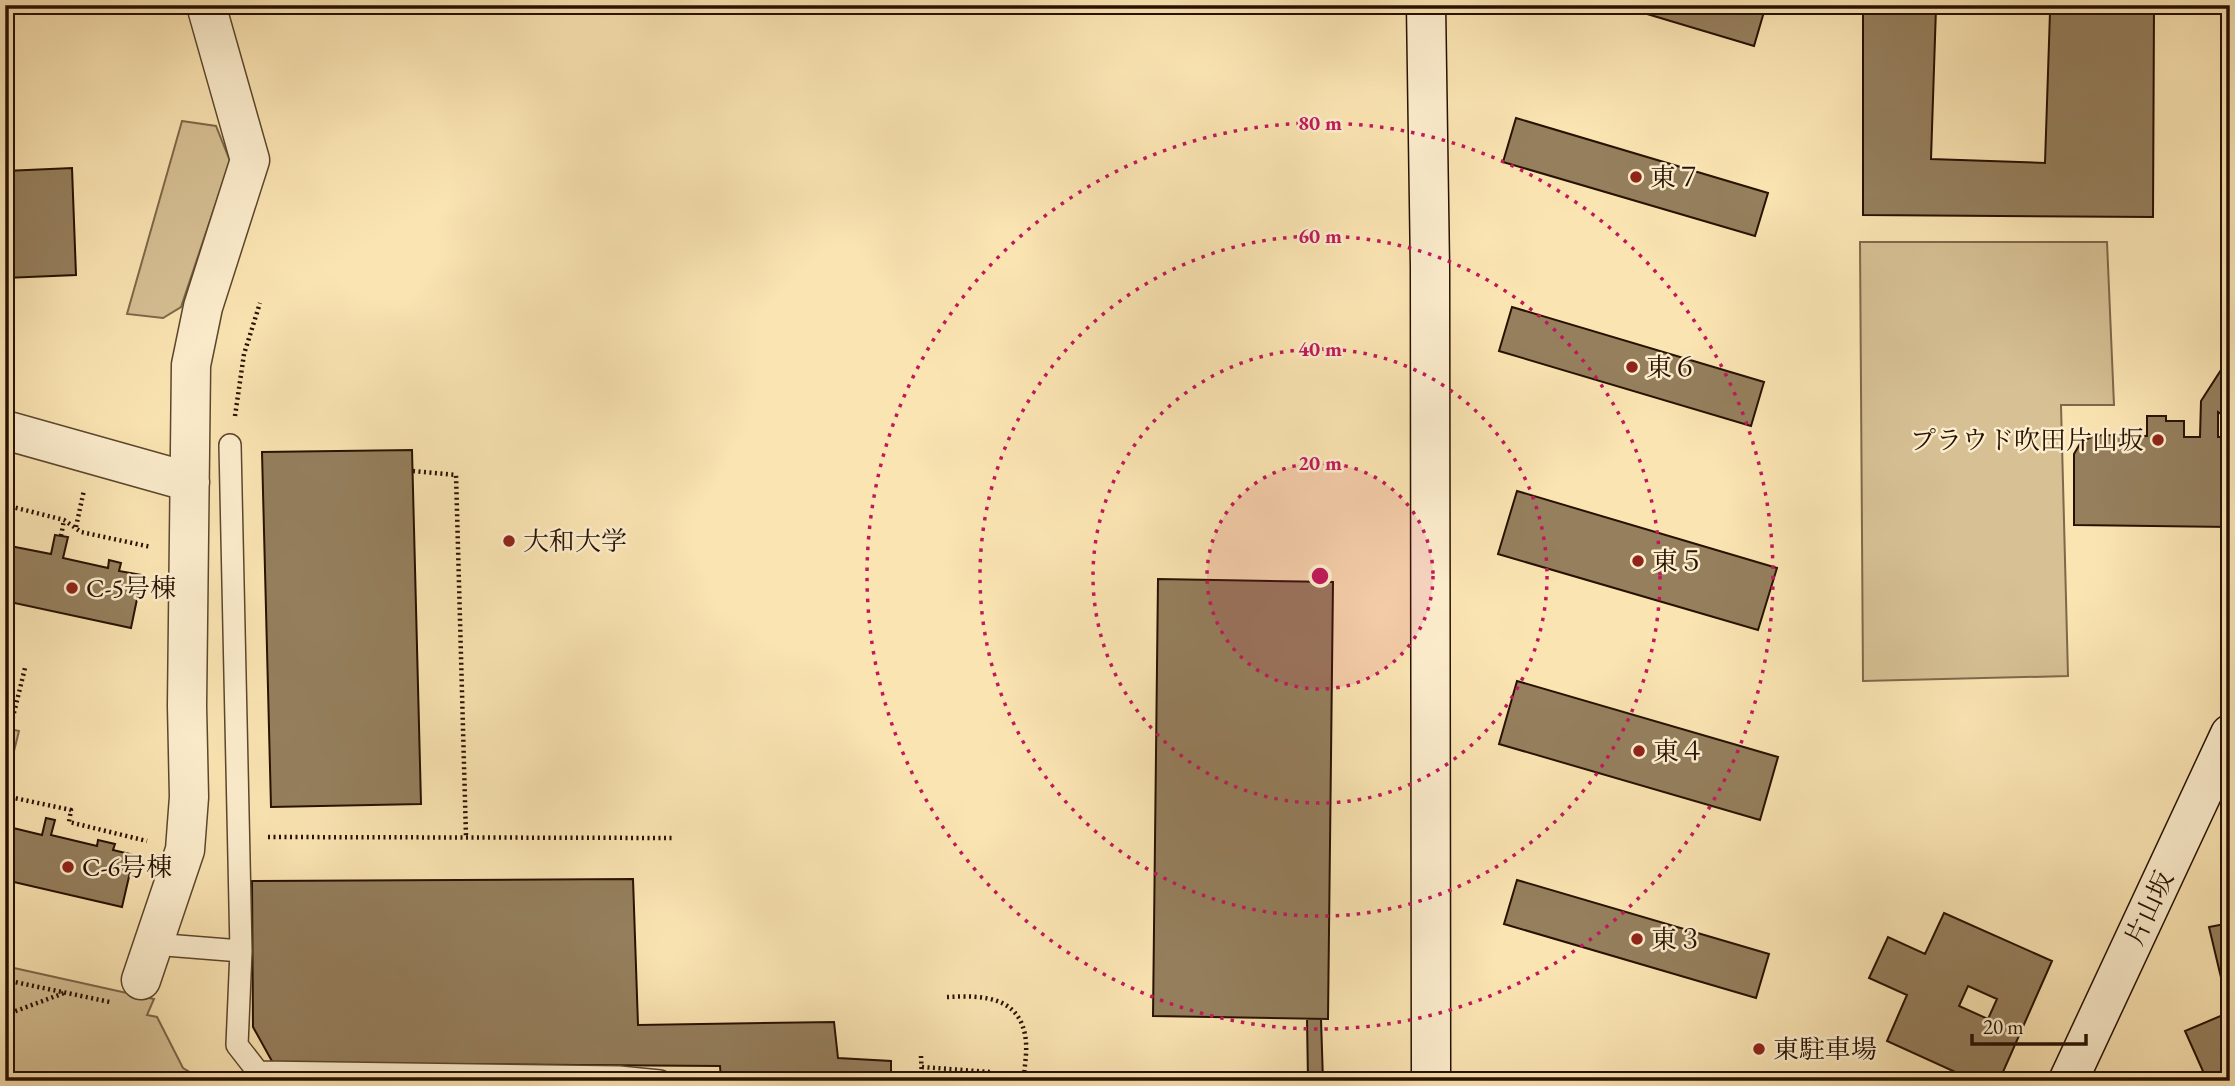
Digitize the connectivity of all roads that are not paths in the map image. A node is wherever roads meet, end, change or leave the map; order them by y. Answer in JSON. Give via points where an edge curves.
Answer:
{"nodes":[{"id":1,"x":206,"y":5,"type":"edge"},
{"id":2,"x":1426,"y":5,"type":"edge"},
{"id":3,"x":5,"y":430,"type":"edge"},
{"id":4,"x":230,"y":444,"type":"road end"},
{"id":5,"x":190,"y":482,"type":"junction"},
{"id":6,"x":2230,"y":734,"type":"edge"},
{"id":7,"x":153,"y":944,"type":"junction"},
{"id":8,"x":241,"y":951,"type":"junction"},
{"id":9,"x":141,"y":980,"type":"road end"},
{"id":10,"x":619,"y":1079,"type":"edge"},
{"id":11,"x":660,"y":1081,"type":"edge"},
{"id":12,"x":1431,"y":1081,"type":"edge"},
{"id":13,"x":2068,"y":1081,"type":"edge"}],
"edges":[{"from":1,"to":5,"type":"street","via":[[250,160],[203,307],[191,365]]},
{"from":2,"to":12,"type":"street"},
{"from":3,"to":5,"type":"street"},
{"from":4,"to":8,"type":"lane"},
{"from":5,"to":7,"type":"street","via":[[185,850]]},
{"from":6,"to":13,"type":"street","name":"片山坂"},
{"from":7,"to":8,"type":"lane"},
{"from":7,"to":9,"type":"street"},
{"from":8,"to":10,"type":"lane","via":[[237,1045],[258,1072]]},
{"from":10,"to":11,"type":"lane"}]}
